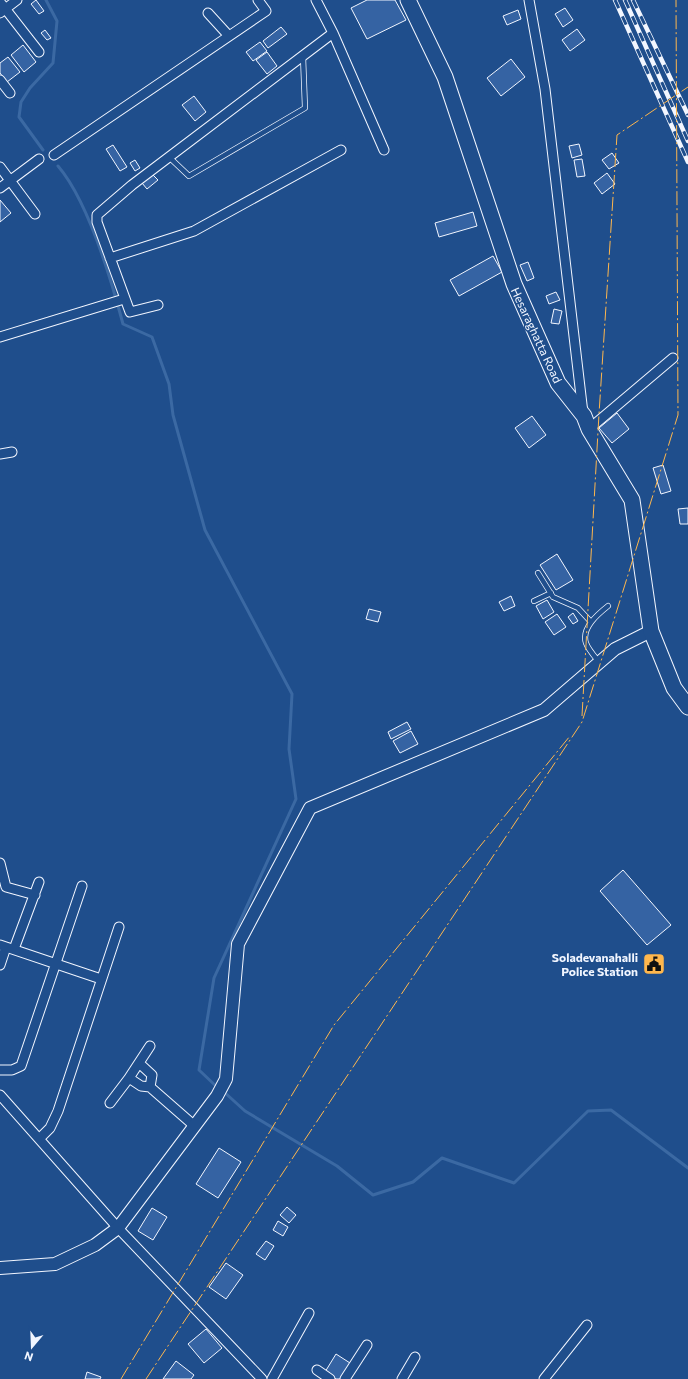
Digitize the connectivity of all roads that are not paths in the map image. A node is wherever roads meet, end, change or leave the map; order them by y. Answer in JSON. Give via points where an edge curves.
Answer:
{"nodes":[{"id":1,"x":17,"y":0,"type":"edge"},
{"id":2,"x":258,"y":0,"type":"edge"},
{"id":3,"x":316,"y":0,"type":"edge"},
{"id":4,"x":408,"y":0,"type":"edge"},
{"id":5,"x":529,"y":0,"type":"edge"},
{"id":6,"x":2,"y":8,"type":"edge"},
{"id":7,"x":208,"y":12,"type":"dead end"},
{"id":8,"x":333,"y":33,"type":"junction"},
{"id":9,"x":229,"y":36,"type":"junction"},
{"id":10,"x":39,"y":52,"type":"dead end"},
{"id":11,"x":303,"y":56,"type":"junction"},
{"id":12,"x":0,"y":80,"type":"edge"},
{"id":13,"x":10,"y":94,"type":"dead end"},
{"id":14,"x":341,"y":150,"type":"dead end"},
{"id":15,"x":384,"y":150,"type":"dead end"},
{"id":16,"x":54,"y":155,"type":"dead end"},
{"id":17,"x":169,"y":158,"type":"junction"},
{"id":18,"x":39,"y":159,"type":"dead end"},
{"id":19,"x":0,"y":167,"type":"edge"},
{"id":20,"x":10,"y":180,"type":"junction"},
{"id":21,"x":0,"y":188,"type":"edge"},
{"id":22,"x":36,"y":214,"type":"dead end"},
{"id":23,"x":110,"y":258,"type":"junction"},
{"id":24,"x":124,"y":299,"type":"junction"},
{"id":25,"x":158,"y":305,"type":"dead end"},
{"id":26,"x":0,"y":337,"type":"edge"},
{"id":27,"x":673,"y":358,"type":"dead end"},
{"id":28,"x":586,"y":422,"type":"junction"},
{"id":29,"x":12,"y":452,"type":"dead end"},
{"id":30,"x":0,"y":454,"type":"edge"},
{"id":31,"x":538,"y":573,"type":"dead end"},
{"id":32,"x":551,"y":594,"type":"junction"},
{"id":33,"x":534,"y":601,"type":"dead end"},
{"id":34,"x":608,"y":606,"type":"dead end"},
{"id":35,"x":591,"y":622,"type":"junction"},
{"id":36,"x":651,"y":631,"type":"junction"},
{"id":37,"x":600,"y":663,"type":"junction"},
{"id":38,"x":688,"y":707,"type":"edge"},
{"id":39,"x":0,"y":863,"type":"edge"},
{"id":40,"x":39,"y":882,"type":"dead end"},
{"id":41,"x":82,"y":886,"type":"dead end"},
{"id":42,"x":35,"y":895,"type":"junction"},
{"id":43,"x":119,"y":927,"type":"dead end"},
{"id":44,"x":7,"y":947,"type":"edge"},
{"id":45,"x":55,"y":963,"type":"junction"},
{"id":46,"x":0,"y":965,"type":"edge"},
{"id":47,"x":101,"y":979,"type":"junction"},
{"id":48,"x":150,"y":1046,"type":"dead end"},
{"id":49,"x":139,"y":1063,"type":"junction"},
{"id":50,"x":0,"y":1070,"type":"edge"},
{"id":51,"x":129,"y":1078,"type":"junction"},
{"id":52,"x":150,"y":1087,"type":"junction"},
{"id":53,"x":0,"y":1095,"type":"edge"},
{"id":54,"x":110,"y":1102,"type":"dead end"},
{"id":55,"x":194,"y":1128,"type":"junction"},
{"id":56,"x":39,"y":1139,"type":"junction"},
{"id":57,"x":118,"y":1228,"type":"junction"},
{"id":58,"x":0,"y":1268,"type":"edge"},
{"id":59,"x":310,"y":1313,"type":"dead end"},
{"id":60,"x":587,"y":1325,"type":"dead end"},
{"id":61,"x":367,"y":1345,"type":"dead end"},
{"id":62,"x":415,"y":1357,"type":"dead end"},
{"id":63,"x":317,"y":1370,"type":"dead end"},
{"id":64,"x":262,"y":1379,"type":"edge"},
{"id":65,"x":272,"y":1379,"type":"edge"},
{"id":66,"x":330,"y":1379,"type":"edge"},
{"id":67,"x":345,"y":1379,"type":"edge"},
{"id":68,"x":402,"y":1379,"type":"edge"},
{"id":69,"x":544,"y":1379,"type":"edge"}],
"edges":[{"from":1,"to":6,"type":"street"},
{"from":2,"to":9,"type":"street","via":[[266,11]]},
{"from":3,"to":8,"type":"street"},
{"from":4,"to":28,"type":"main road","name":"Hesaraghatta Road","via":[[445,77],[514,284],[558,383]]},
{"from":5,"to":28,"type":"street","via":[[545,89]]},
{"from":6,"to":10,"type":"street"},
{"from":7,"to":9,"type":"street"},
{"from":8,"to":11,"type":"street"},
{"from":8,"to":15,"type":"street"},
{"from":9,"to":16,"type":"street"},
{"from":11,"to":17,"type":"street"},
{"from":11,"to":17,"type":"lane","via":[[305,108],[188,176]]},
{"from":12,"to":13,"type":"street"},
{"from":14,"to":23,"type":"street","via":[[194,232]]},
{"from":17,"to":23,"type":"street","via":[[97,215],[97,222]]},
{"from":18,"to":20,"type":"street"},
{"from":19,"to":20,"type":"street"},
{"from":20,"to":21,"type":"street"},
{"from":20,"to":22,"type":"street"},
{"from":23,"to":24,"type":"street"},
{"from":24,"to":25,"type":"street","via":[[130,312]]},
{"from":24,"to":26,"type":"street"},
{"from":27,"to":28,"type":"street"},
{"from":28,"to":36,"type":"main road","name":"Hesaraghatta Road","via":[[632,500]]},
{"from":29,"to":30,"type":"street"},
{"from":31,"to":32,"type":"lane"},
{"from":32,"to":33,"type":"lane"},
{"from":32,"to":35,"type":"lane","via":[[578,608]]},
{"from":34,"to":35,"type":"lane"},
{"from":35,"to":37,"type":"lane","via":[[586,643]]},
{"from":36,"to":37,"type":"street","via":[[615,649]]},
{"from":36,"to":38,"type":"main road","name":"Hesaraghatta Road","via":[[674,688]]},
{"from":37,"to":55,"type":"street","via":[[544,710],[310,808],[238,944],[226,1079],[218,1096]]},
{"from":39,"to":42,"type":"street","via":[[6,887]]},
{"from":40,"to":42,"type":"street"},
{"from":41,"to":45,"type":"street"},
{"from":42,"to":44,"type":"street"},
{"from":43,"to":47,"type":"street"},
{"from":44,"to":45,"type":"street"},
{"from":44,"to":46,"type":"street"},
{"from":45,"to":47,"type":"street"},
{"from":45,"to":50,"type":"street","via":[[21,1066],[12,1070]]},
{"from":47,"to":56,"type":"street","via":[[58,1111],[50,1128]]},
{"from":48,"to":49,"type":"street"},
{"from":49,"to":51,"type":"street"},
{"from":49,"to":52,"type":"street","via":[[152,1075]]},
{"from":51,"to":52,"type":"street","via":[[141,1086]]},
{"from":51,"to":54,"type":"street"},
{"from":52,"to":55,"type":"street"},
{"from":53,"to":56,"type":"street"},
{"from":55,"to":57,"type":"street"},
{"from":56,"to":57,"type":"street"},
{"from":57,"to":58,"type":"street","via":[[95,1245],[55,1264]]},
{"from":57,"to":64,"type":"street"},
{"from":59,"to":65,"type":"street"},
{"from":60,"to":69,"type":"street"},
{"from":61,"to":67,"type":"street"},
{"from":62,"to":68,"type":"street"},
{"from":63,"to":66,"type":"street"}]}
